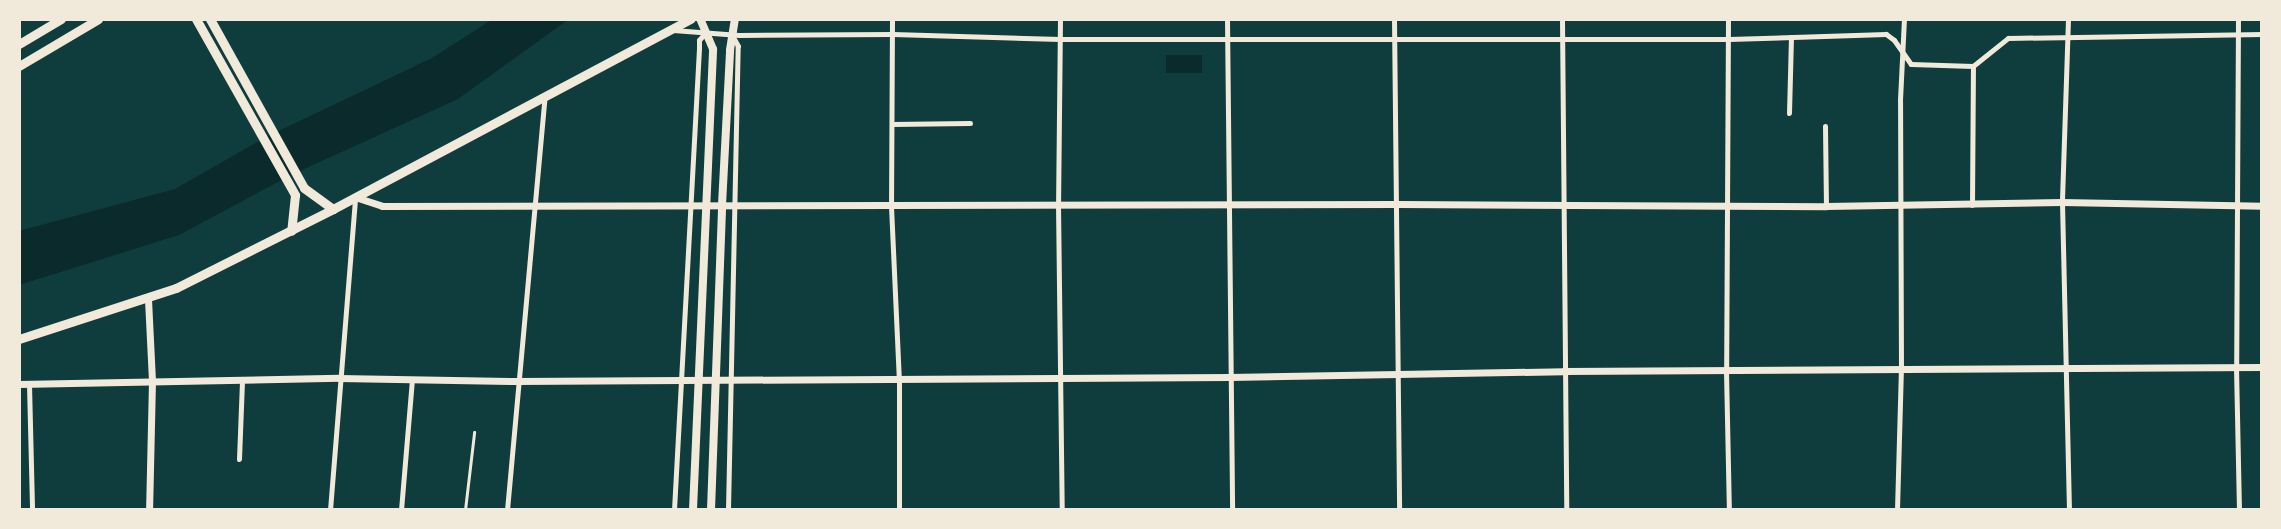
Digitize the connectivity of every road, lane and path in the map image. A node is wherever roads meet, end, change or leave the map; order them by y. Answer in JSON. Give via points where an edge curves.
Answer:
{"nodes":[{"id":1,"x":61,"y":19,"type":"edge"},
{"id":2,"x":98,"y":19,"type":"edge"},
{"id":3,"x":196,"y":19,"type":"edge"},
{"id":4,"x":210,"y":19,"type":"edge"},
{"id":5,"x":691,"y":19,"type":"edge"},
{"id":6,"x":700,"y":19,"type":"edge"},
{"id":7,"x":735,"y":19,"type":"edge"},
{"id":8,"x":892,"y":19,"type":"edge"},
{"id":9,"x":1060,"y":19,"type":"edge"},
{"id":10,"x":1227,"y":19,"type":"edge"},
{"id":11,"x":1394,"y":19,"type":"edge"},
{"id":12,"x":1562,"y":19,"type":"edge"},
{"id":13,"x":1728,"y":19,"type":"edge"},
{"id":14,"x":1904,"y":19,"type":"edge"},
{"id":15,"x":2068,"y":19,"type":"edge"},
{"id":16,"x":2238,"y":19,"type":"edge"},
{"id":17,"x":670,"y":30,"type":"junction"},
{"id":18,"x":705,"y":33,"type":"junction"},
{"id":19,"x":2238,"y":33,"type":"junction"},
{"id":20,"x":2262,"y":33,"type":"edge"},
{"id":21,"x":892,"y":34,"type":"junction"},
{"id":22,"x":732,"y":35,"type":"junction"},
{"id":23,"x":2067,"y":36,"type":"junction"},
{"id":24,"x":1791,"y":37,"type":"junction"},
{"id":25,"x":1227,"y":38,"type":"junction"},
{"id":26,"x":1394,"y":38,"type":"junction"},
{"id":27,"x":1060,"y":39,"type":"junction"},
{"id":28,"x":1729,"y":39,"type":"junction"},
{"id":29,"x":1562,"y":40,"type":"junction"},
{"id":30,"x":19,"y":44,"type":"edge"},
{"id":31,"x":1903,"y":53,"type":"junction"},
{"id":32,"x":19,"y":66,"type":"edge"},
{"id":33,"x":1973,"y":66,"type":"junction"},
{"id":34,"x":545,"y":95,"type":"junction"},
{"id":35,"x":1789,"y":113,"type":"dead end"},
{"id":36,"x":970,"y":123,"type":"dead end"},
{"id":37,"x":892,"y":124,"type":"junction"},
{"id":38,"x":1825,"y":127,"type":"dead end"},
{"id":39,"x":355,"y":197,"type":"junction"},
{"id":40,"x":2062,"y":202,"type":"junction"},
{"id":41,"x":1058,"y":204,"type":"junction"},
{"id":42,"x":1398,"y":204,"type":"junction"},
{"id":43,"x":535,"y":205,"type":"junction"},
{"id":44,"x":689,"y":205,"type":"junction"},
{"id":45,"x":705,"y":205,"type":"junction"},
{"id":46,"x":722,"y":205,"type":"junction"},
{"id":47,"x":736,"y":205,"type":"junction"},
{"id":48,"x":891,"y":205,"type":"junction"},
{"id":49,"x":1227,"y":205,"type":"junction"},
{"id":50,"x":1972,"y":205,"type":"junction"},
{"id":51,"x":1729,"y":206,"type":"junction"},
{"id":52,"x":1826,"y":206,"type":"junction"},
{"id":53,"x":1900,"y":206,"type":"junction"},
{"id":54,"x":2237,"y":206,"type":"junction"},
{"id":55,"x":2262,"y":206,"type":"edge"},
{"id":56,"x":1564,"y":207,"type":"junction"},
{"id":57,"x":333,"y":209,"type":"junction"},
{"id":58,"x":291,"y":230,"type":"junction"},
{"id":59,"x":148,"y":299,"type":"junction"},
{"id":60,"x":19,"y":338,"type":"edge"},
{"id":61,"x":2236,"y":367,"type":"junction"},
{"id":62,"x":2262,"y":367,"type":"edge"},
{"id":63,"x":2064,"y":368,"type":"junction"},
{"id":64,"x":1901,"y":370,"type":"junction"},
{"id":65,"x":1564,"y":371,"type":"junction"},
{"id":66,"x":1726,"y":371,"type":"junction"},
{"id":67,"x":1397,"y":375,"type":"junction"},
{"id":68,"x":1230,"y":377,"type":"junction"},
{"id":69,"x":339,"y":378,"type":"junction"},
{"id":70,"x":1062,"y":378,"type":"junction"},
{"id":71,"x":899,"y":379,"type":"junction"},
{"id":72,"x":412,"y":380,"type":"junction"},
{"id":73,"x":680,"y":380,"type":"junction"},
{"id":74,"x":698,"y":380,"type":"junction"},
{"id":75,"x":715,"y":380,"type":"junction"},
{"id":76,"x":732,"y":380,"type":"junction"},
{"id":77,"x":152,"y":381,"type":"junction"},
{"id":78,"x":517,"y":381,"type":"junction"},
{"id":79,"x":242,"y":382,"type":"junction"},
{"id":80,"x":19,"y":384,"type":"edge"},
{"id":81,"x":29,"y":384,"type":"junction"},
{"id":82,"x":474,"y":433,"type":"dead end"},
{"id":83,"x":239,"y":459,"type":"dead end"},
{"id":84,"x":32,"y":510,"type":"edge"},
{"id":85,"x":149,"y":510,"type":"edge"},
{"id":86,"x":330,"y":510,"type":"edge"},
{"id":87,"x":401,"y":510,"type":"edge"},
{"id":88,"x":465,"y":510,"type":"edge"},
{"id":89,"x":507,"y":510,"type":"edge"},
{"id":90,"x":674,"y":510,"type":"edge"},
{"id":91,"x":693,"y":510,"type":"edge"},
{"id":92,"x":711,"y":510,"type":"edge"},
{"id":93,"x":728,"y":510,"type":"edge"},
{"id":94,"x":899,"y":510,"type":"edge"},
{"id":95,"x":1062,"y":510,"type":"edge"},
{"id":96,"x":1232,"y":510,"type":"edge"},
{"id":97,"x":1399,"y":510,"type":"edge"},
{"id":98,"x":1566,"y":510,"type":"edge"},
{"id":99,"x":1730,"y":510,"type":"edge"},
{"id":100,"x":1896,"y":510,"type":"edge"},
{"id":101,"x":2069,"y":510,"type":"edge"},
{"id":102,"x":2239,"y":510,"type":"edge"}],
"edges":[{"from":1,"to":30,"type":"main road"},
{"from":2,"to":32,"type":"main road"},
{"from":3,"to":58,"type":"main road","via":[[295,195]]},
{"from":4,"to":57,"type":"main road","via":[[304,188]]},
{"from":5,"to":17,"type":"main road"},
{"from":6,"to":18,"type":"main road"},
{"from":7,"to":22,"type":"main road"},
{"from":8,"to":21,"type":"street"},
{"from":9,"to":27,"type":"street"},
{"from":10,"to":25,"type":"street"},
{"from":11,"to":26,"type":"street"},
{"from":12,"to":29,"type":"street"},
{"from":13,"to":28,"type":"street"},
{"from":14,"to":31,"type":"street"},
{"from":15,"to":23,"type":"street"},
{"from":16,"to":19,"type":"street"},
{"from":17,"to":18,"type":"street"},
{"from":17,"to":34,"type":"main road"},
{"from":18,"to":22,"type":"street"},
{"from":18,"to":44,"type":"street","via":[[698,48]]},
{"from":18,"to":45,"type":"main road","via":[[713,49]]},
{"from":19,"to":20,"type":"street"},
{"from":19,"to":23,"type":"street"},
{"from":19,"to":54,"type":"street"},
{"from":21,"to":22,"type":"street"},
{"from":21,"to":27,"type":"street"},
{"from":21,"to":37,"type":"street"},
{"from":22,"to":46,"type":"main road"},
{"from":22,"to":47,"type":"street","via":[[738,46]]},
{"from":23,"to":33,"type":"street","via":[[2008,38]]},
{"from":23,"to":40,"type":"street"},
{"from":24,"to":28,"type":"street"},
{"from":24,"to":31,"type":"street","via":[[1886,34]]},
{"from":24,"to":35,"type":"street"},
{"from":25,"to":26,"type":"street"},
{"from":25,"to":27,"type":"street"},
{"from":25,"to":49,"type":"street"},
{"from":26,"to":29,"type":"street"},
{"from":26,"to":42,"type":"street"},
{"from":27,"to":41,"type":"street"},
{"from":28,"to":29,"type":"street"},
{"from":28,"to":51,"type":"street"},
{"from":29,"to":56,"type":"street"},
{"from":31,"to":33,"type":"street","via":[[1911,64]]},
{"from":31,"to":53,"type":"street"},
{"from":33,"to":50,"type":"street"},
{"from":34,"to":39,"type":"main road"},
{"from":34,"to":43,"type":"street"},
{"from":36,"to":37,"type":"street"},
{"from":37,"to":48,"type":"street"},
{"from":38,"to":52,"type":"street"},
{"from":39,"to":43,"type":"street","via":[[382,206]]},
{"from":39,"to":57,"type":"main road"},
{"from":39,"to":69,"type":"street"},
{"from":40,"to":50,"type":"street"},
{"from":40,"to":54,"type":"street"},
{"from":40,"to":63,"type":"street"},
{"from":41,"to":48,"type":"street"},
{"from":41,"to":49,"type":"street"},
{"from":41,"to":70,"type":"street"},
{"from":42,"to":49,"type":"street"},
{"from":42,"to":56,"type":"street"},
{"from":42,"to":67,"type":"street"},
{"from":43,"to":44,"type":"street"},
{"from":43,"to":78,"type":"street"},
{"from":44,"to":45,"type":"street"},
{"from":44,"to":73,"type":"street"},
{"from":45,"to":46,"type":"street"},
{"from":45,"to":74,"type":"main road"},
{"from":46,"to":47,"type":"street"},
{"from":46,"to":75,"type":"main road"},
{"from":47,"to":48,"type":"street"},
{"from":47,"to":76,"type":"street"},
{"from":48,"to":71,"type":"street"},
{"from":49,"to":68,"type":"street"},
{"from":50,"to":53,"type":"street"},
{"from":51,"to":52,"type":"street"},
{"from":51,"to":56,"type":"street"},
{"from":51,"to":66,"type":"street"},
{"from":52,"to":53,"type":"street"},
{"from":53,"to":64,"type":"street"},
{"from":54,"to":55,"type":"street"},
{"from":54,"to":61,"type":"street"},
{"from":56,"to":65,"type":"street"},
{"from":57,"to":58,"type":"main road"},
{"from":58,"to":59,"type":"main road"},
{"from":59,"to":60,"type":"main road"},
{"from":59,"to":77,"type":"street"},
{"from":61,"to":62,"type":"street"},
{"from":61,"to":63,"type":"street"},
{"from":61,"to":102,"type":"street"},
{"from":63,"to":64,"type":"street"},
{"from":63,"to":101,"type":"street"},
{"from":64,"to":66,"type":"street"},
{"from":64,"to":100,"type":"street"},
{"from":65,"to":66,"type":"street"},
{"from":65,"to":67,"type":"street"},
{"from":65,"to":98,"type":"street"},
{"from":66,"to":99,"type":"street"},
{"from":67,"to":68,"type":"street"},
{"from":67,"to":97,"type":"street"},
{"from":68,"to":70,"type":"street"},
{"from":68,"to":96,"type":"street"},
{"from":69,"to":72,"type":"street"},
{"from":69,"to":79,"type":"street"},
{"from":69,"to":86,"type":"street"},
{"from":70,"to":71,"type":"street"},
{"from":70,"to":95,"type":"street"},
{"from":71,"to":76,"type":"street"},
{"from":71,"to":94,"type":"street"},
{"from":72,"to":78,"type":"street"},
{"from":72,"to":87,"type":"street"},
{"from":73,"to":74,"type":"street"},
{"from":73,"to":78,"type":"street"},
{"from":73,"to":90,"type":"street"},
{"from":74,"to":75,"type":"street"},
{"from":74,"to":91,"type":"main road"},
{"from":75,"to":76,"type":"street"},
{"from":75,"to":92,"type":"main road"},
{"from":76,"to":93,"type":"street"},
{"from":77,"to":79,"type":"street"},
{"from":77,"to":81,"type":"street"},
{"from":77,"to":85,"type":"street"},
{"from":78,"to":89,"type":"street"},
{"from":79,"to":83,"type":"street"},
{"from":80,"to":81,"type":"street"},
{"from":81,"to":84,"type":"street"},
{"from":82,"to":88,"type":"lane"}]}
